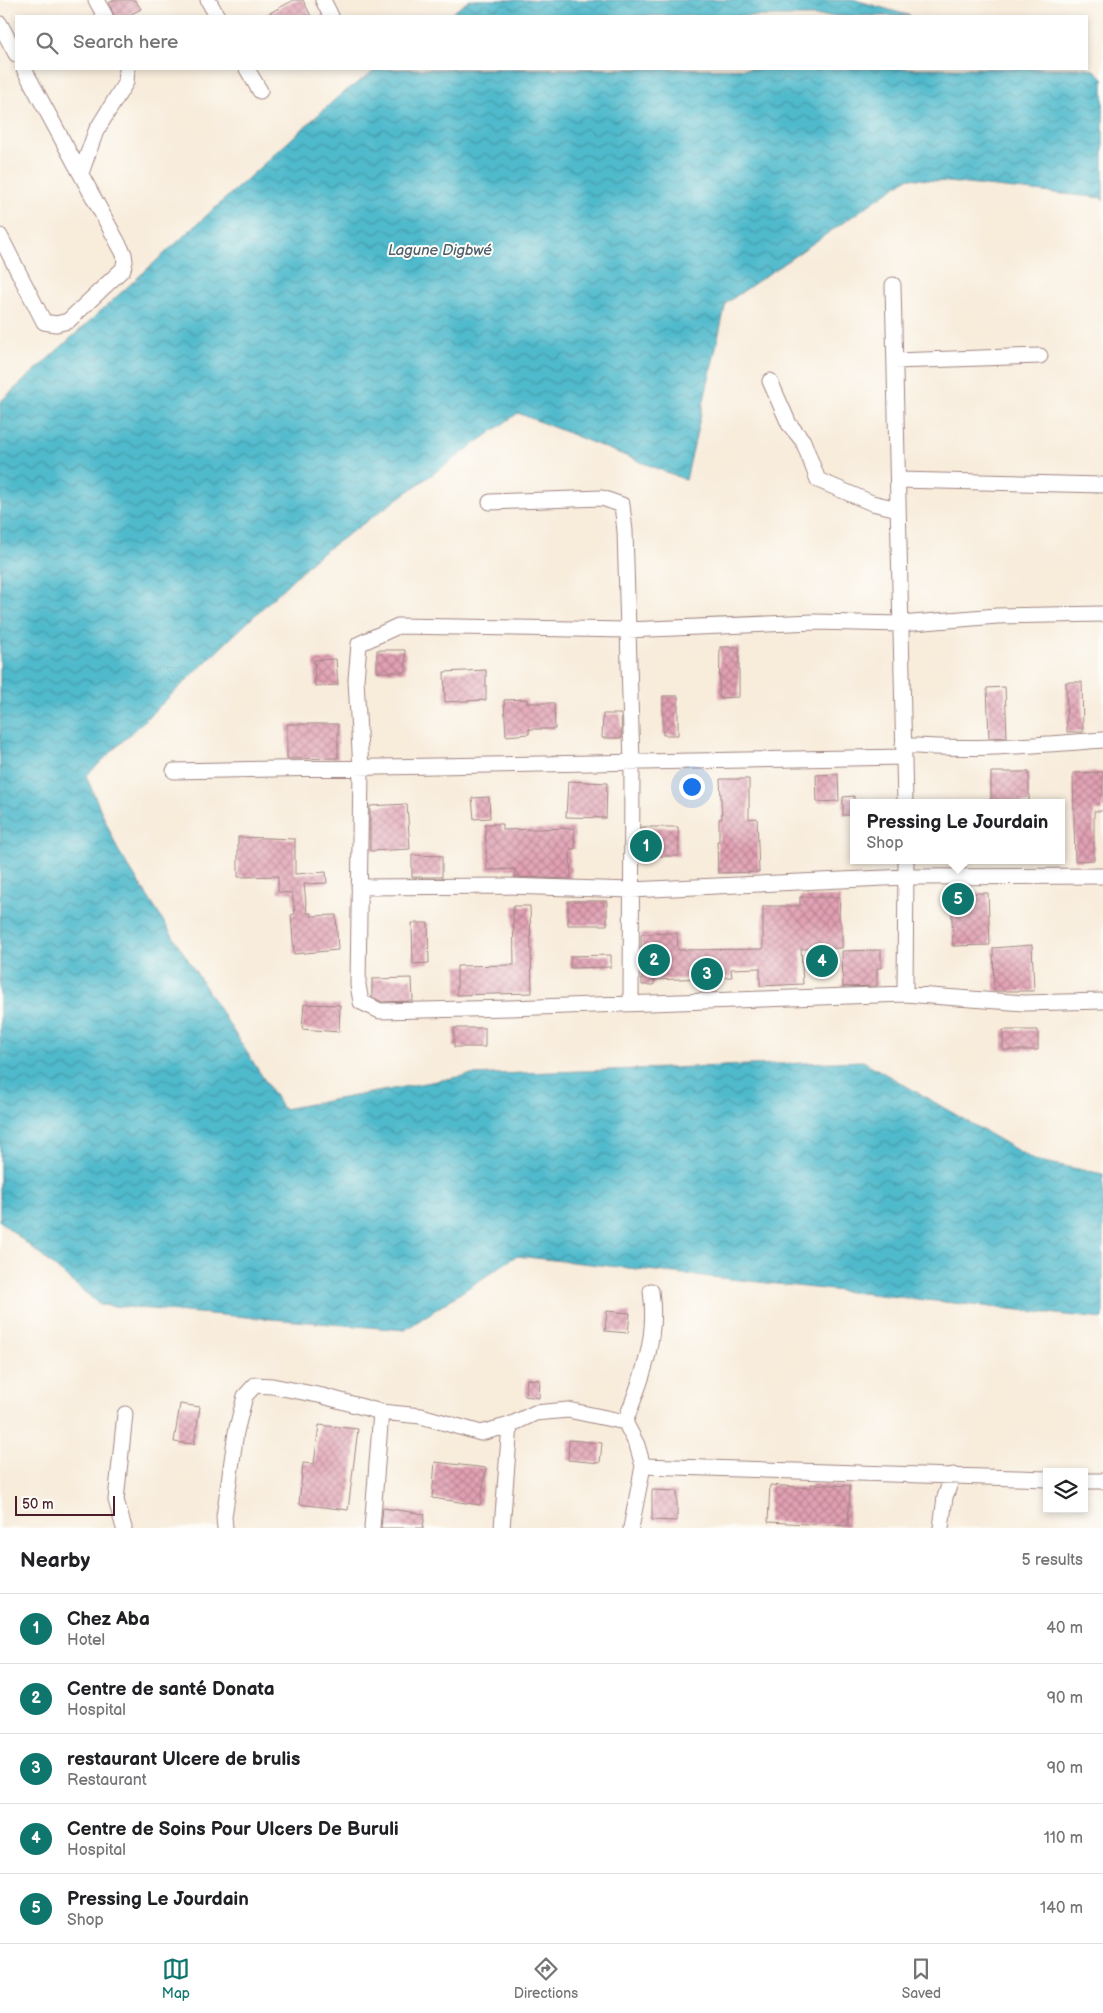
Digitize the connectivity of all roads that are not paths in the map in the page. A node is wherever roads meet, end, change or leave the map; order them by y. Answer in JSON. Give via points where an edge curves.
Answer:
{"nodes":[{"id":1,"x":96,"y":0,"type":"edge"},
{"id":2,"x":208,"y":0,"type":"edge"},
{"id":3,"x":322,"y":0,"type":"edge"},
{"id":4,"x":104,"y":15,"type":"edge"},
{"id":5,"x":216,"y":15,"type":"edge"},
{"id":6,"x":330,"y":15,"type":"edge"},
{"id":7,"x":0,"y":24,"type":"edge"},
{"id":8,"x":15,"y":52,"type":"edge"},
{"id":9,"x":25,"y":70,"type":"edge"},
{"id":10,"x":127,"y":70,"type":"edge"},
{"id":11,"x":248,"y":70,"type":"edge"},
{"id":12,"x":260,"y":92,"type":"dead end"},
{"id":13,"x":81,"y":173,"type":"junction"},
{"id":14,"x":0,"y":236,"type":"edge"},
{"id":15,"x":894,"y":285,"type":"dead end"},
{"id":16,"x":1040,"y":356,"type":"dead end"},
{"id":17,"x":895,"y":361,"type":"junction"},
{"id":18,"x":770,"y":381,"type":"dead end"},
{"id":19,"x":898,"y":480,"type":"junction"},
{"id":20,"x":1103,"y":485,"type":"edge"},
{"id":21,"x":490,"y":502,"type":"dead end"},
{"id":22,"x":898,"y":509,"type":"junction"},
{"id":23,"x":1103,"y":614,"type":"edge"},
{"id":24,"x":901,"y":624,"type":"junction"},
{"id":25,"x":627,"y":630,"type":"junction"},
{"id":26,"x":1103,"y":740,"type":"edge"},
{"id":27,"x":904,"y":751,"type":"junction"},
{"id":28,"x":632,"y":764,"type":"junction"},
{"id":29,"x":361,"y":769,"type":"junction"},
{"id":30,"x":174,"y":771,"type":"dead end"},
{"id":31,"x":905,"y":799,"type":"edge"},
{"id":32,"x":906,"y":864,"type":"edge"},
{"id":33,"x":1103,"y":876,"type":"edge"},
{"id":34,"x":906,"y":878,"type":"junction"},
{"id":35,"x":359,"y":887,"type":"junction"},
{"id":36,"x":631,"y":890,"type":"junction"},
{"id":37,"x":906,"y":994,"type":"junction"},
{"id":38,"x":1103,"y":1000,"type":"edge"},
{"id":39,"x":631,"y":1003,"type":"junction"},
{"id":40,"x":651,"y":1291,"type":"dead end"},
{"id":41,"x":381,"y":1412,"type":"junction"},
{"id":42,"x":125,"y":1414,"type":"dead end"},
{"id":43,"x":625,"y":1422,"type":"junction"},
{"id":44,"x":510,"y":1425,"type":"junction"},
{"id":45,"x":643,"y":1466,"type":"junction"},
{"id":46,"x":953,"y":1475,"type":"junction"},
{"id":47,"x":1043,"y":1479,"type":"edge"},
{"id":48,"x":1088,"y":1481,"type":"edge"},
{"id":49,"x":1103,"y":1481,"type":"edge"},
{"id":50,"x":124,"y":1528,"type":"edge"},
{"id":51,"x":225,"y":1528,"type":"edge"},
{"id":52,"x":372,"y":1528,"type":"edge"},
{"id":53,"x":502,"y":1528,"type":"edge"},
{"id":54,"x":631,"y":1528,"type":"edge"},
{"id":55,"x":941,"y":1528,"type":"edge"}],
"edges":[{"from":1,"to":4,"type":"street"},
{"from":2,"to":5,"type":"street"},
{"from":3,"to":6,"type":"street"},
{"from":7,"to":8,"type":"street"},
{"from":9,"to":13,"type":"street"},
{"from":10,"to":13,"type":"street","via":[[126,82],[96,131]]},
{"from":11,"to":12,"type":"street"},
{"from":13,"to":14,"type":"street","via":[[125,261],[123,269],[68,321],[44,322]]},
{"from":15,"to":17,"type":"street"},
{"from":16,"to":17,"type":"street"},
{"from":17,"to":19,"type":"street"},
{"from":18,"to":22,"type":"street","via":[[789,424],[803,441],[818,480],[872,503]]},
{"from":19,"to":20,"type":"street"},
{"from":19,"to":22,"type":"street"},
{"from":21,"to":25,"type":"street","via":[[602,498],[622,505]]},
{"from":22,"to":24,"type":"street"},
{"from":23,"to":24,"type":"street","via":[[997,616]]},
{"from":24,"to":25,"type":"street","via":[[814,622]]},
{"from":24,"to":27,"type":"street"},
{"from":25,"to":28,"type":"street"},
{"from":25,"to":29,"type":"street","via":[[398,626],[359,644],[356,680]]},
{"from":26,"to":27,"type":"street"},
{"from":27,"to":28,"type":"street"},
{"from":27,"to":31,"type":"street"},
{"from":28,"to":29,"type":"street"},
{"from":28,"to":36,"type":"street"},
{"from":29,"to":30,"type":"street"},
{"from":29,"to":35,"type":"street"},
{"from":32,"to":34,"type":"street"},
{"from":33,"to":34,"type":"street"},
{"from":34,"to":36,"type":"street"},
{"from":34,"to":37,"type":"street"},
{"from":35,"to":36,"type":"street","via":[[508,886]]},
{"from":35,"to":39,"type":"street","via":[[358,985],[361,1002],[380,1010]]},
{"from":36,"to":39,"type":"street"},
{"from":37,"to":38,"type":"street","via":[[1024,1003]]},
{"from":37,"to":39,"type":"street"},
{"from":40,"to":43,"type":"street","via":[[653,1335],[642,1379]]},
{"from":41,"to":44,"type":"street","via":[[421,1416],[481,1433]]},
{"from":41,"to":51,"type":"street","via":[[323,1396],[255,1385],[245,1396],[236,1432]]},
{"from":41,"to":52,"type":"street"},
{"from":42,"to":50,"type":"street","via":[[116,1500]]},
{"from":43,"to":44,"type":"street","via":[[568,1410],[536,1413]]},
{"from":43,"to":45,"type":"street"},
{"from":44,"to":53,"type":"street"},
{"from":45,"to":46,"type":"street"},
{"from":45,"to":54,"type":"street"},
{"from":46,"to":47,"type":"street"},
{"from":46,"to":55,"type":"street","via":[[945,1497]]},
{"from":48,"to":49,"type":"street"}]}
